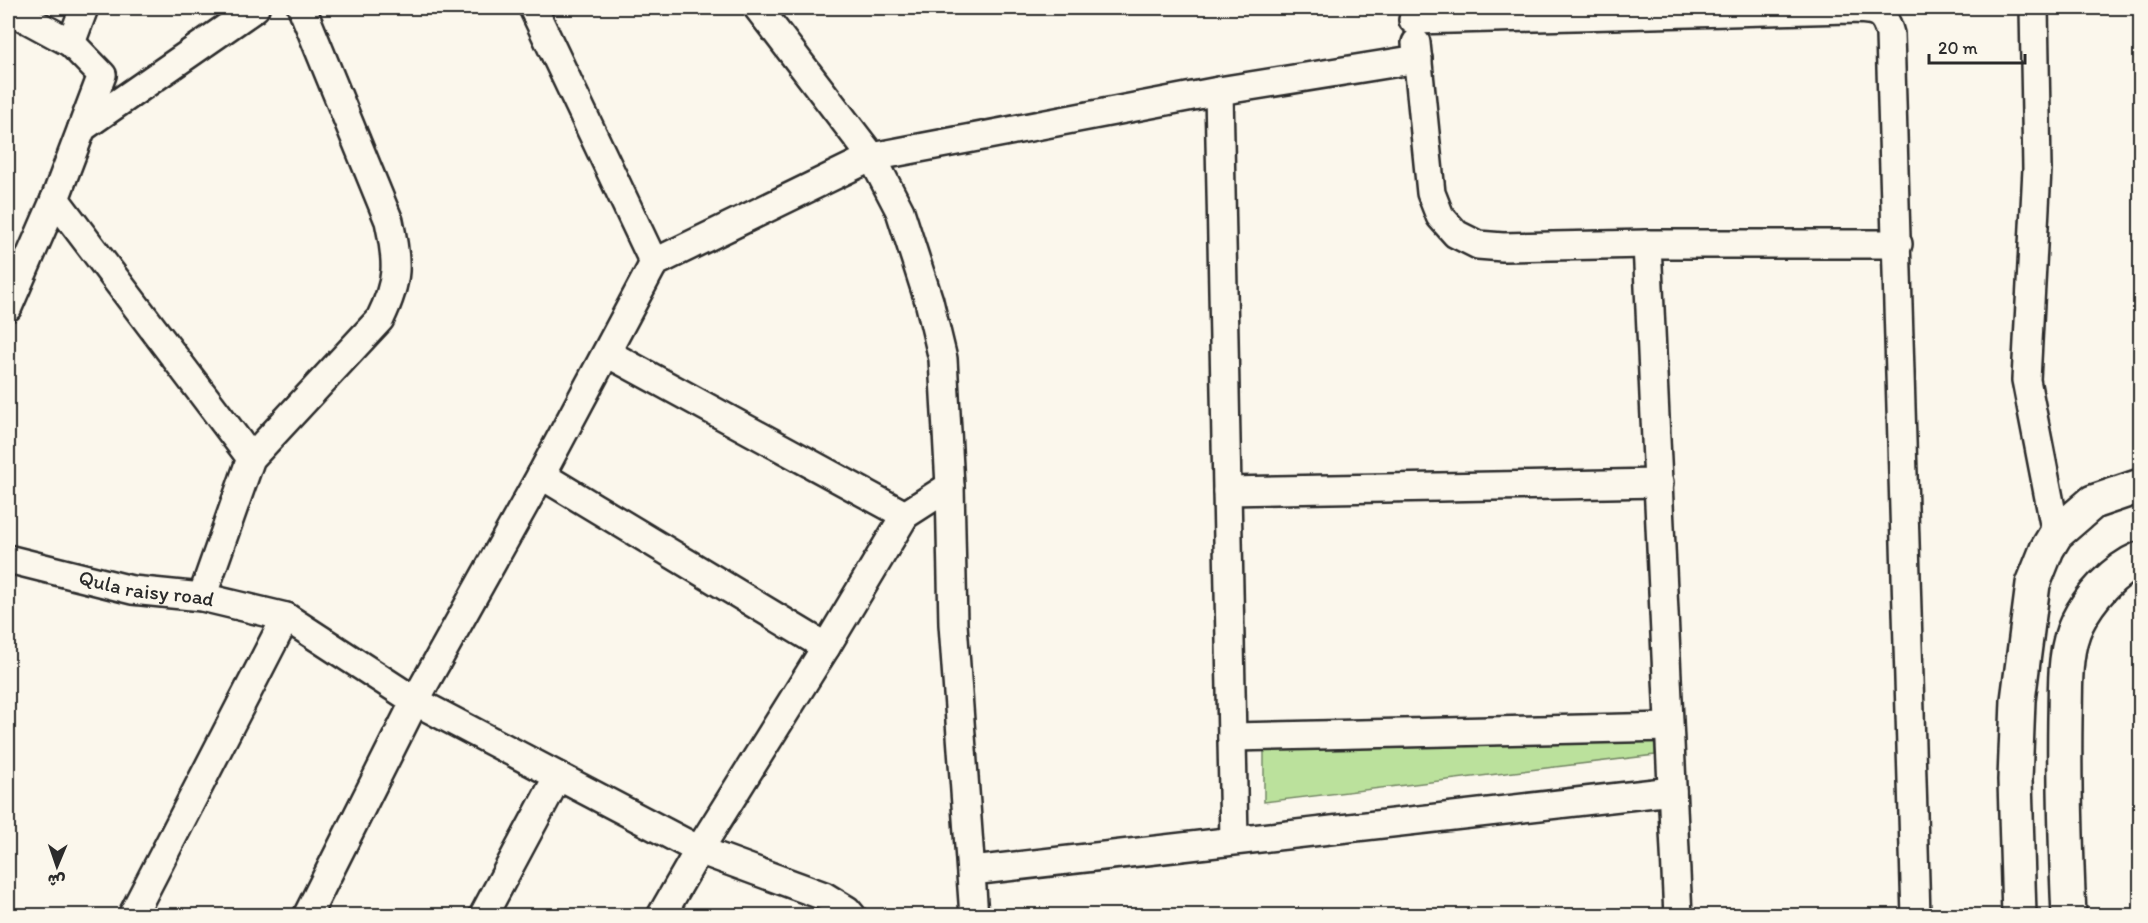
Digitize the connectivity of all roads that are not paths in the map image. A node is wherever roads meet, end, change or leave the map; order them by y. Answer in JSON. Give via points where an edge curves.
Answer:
{"nodes":[{"id":1,"x":84,"y":8,"type":"edge"},
{"id":2,"x":255,"y":8,"type":"edge"},
{"id":3,"x":302,"y":8,"type":"edge"},
{"id":4,"x":533,"y":8,"type":"edge"},
{"id":5,"x":758,"y":8,"type":"edge"},
{"id":6,"x":2034,"y":8,"type":"edge"},
{"id":7,"x":8,"y":9,"type":"edge"},
{"id":8,"x":1614,"y":11,"type":"edge"},
{"id":9,"x":1412,"y":14,"type":"edge"},
{"id":10,"x":71,"y":43,"type":"junction"},
{"id":11,"x":1418,"y":59,"type":"junction"},
{"id":12,"x":102,"y":75,"type":"junction"},
{"id":13,"x":1219,"y":92,"type":"junction"},
{"id":14,"x":125,"y":98,"type":"junction"},
{"id":15,"x":82,"y":128,"type":"junction"},
{"id":16,"x":872,"y":157,"type":"junction"},
{"id":17,"x":56,"y":199,"type":"junction"},
{"id":18,"x":1647,"y":244,"type":"junction"},
{"id":19,"x":1898,"y":244,"type":"junction"},
{"id":20,"x":654,"y":264,"type":"junction"},
{"id":21,"x":8,"y":307,"type":"edge"},
{"id":22,"x":607,"y":353,"type":"junction"},
{"id":23,"x":251,"y":458,"type":"junction"},
{"id":24,"x":541,"y":475,"type":"junction"},
{"id":25,"x":1659,"y":483,"type":"junction"},
{"id":26,"x":950,"y":486,"type":"junction"},
{"id":27,"x":2140,"y":486,"type":"edge"},
{"id":28,"x":1227,"y":491,"type":"junction"},
{"id":29,"x":905,"y":515,"type":"junction"},
{"id":30,"x":2056,"y":534,"type":"junction"},
{"id":31,"x":8,"y":559,"type":"edge"},
{"id":32,"x":2140,"y":559,"type":"edge"},
{"id":33,"x":202,"y":597,"type":"junction"},
{"id":34,"x":286,"y":617,"type":"junction"},
{"id":35,"x":826,"y":647,"type":"junction"},
{"id":36,"x":415,"y":701,"type":"junction"},
{"id":37,"x":1669,"y":727,"type":"junction"},
{"id":38,"x":1232,"y":737,"type":"junction"},
{"id":39,"x":558,"y":776,"type":"junction"},
{"id":40,"x":1672,"y":791,"type":"junction"},
{"id":41,"x":1234,"y":840,"type":"junction"},
{"id":42,"x":699,"y":850,"type":"junction"},
{"id":43,"x":972,"y":871,"type":"junction"},
{"id":44,"x":132,"y":915,"type":"edge"},
{"id":45,"x":307,"y":915,"type":"edge"},
{"id":46,"x":483,"y":915,"type":"edge"},
{"id":47,"x":661,"y":915,"type":"edge"},
{"id":48,"x":852,"y":915,"type":"edge"},
{"id":49,"x":974,"y":915,"type":"edge"},
{"id":50,"x":1678,"y":915,"type":"edge"},
{"id":51,"x":1916,"y":915,"type":"edge"},
{"id":52,"x":2019,"y":915,"type":"edge"},
{"id":53,"x":2069,"y":915,"type":"edge"}],
"edges":[{"from":1,"to":10,"type":"street"},
{"from":2,"to":14,"type":"street"},
{"from":3,"to":23,"type":"street","via":[[389,221],[396,270],[392,295],[380,319]]},
{"from":4,"to":20,"type":"street"},
{"from":5,"to":16,"type":"street"},
{"from":6,"to":30,"type":"street","via":[[2037,169],[2026,380]]},
{"from":7,"to":10,"type":"street"},
{"from":8,"to":9,"type":"street"},
{"from":8,"to":19,"type":"street","via":[[1865,9],[1880,13],[1890,34]]},
{"from":9,"to":11,"type":"street"},
{"from":10,"to":12,"type":"street"},
{"from":11,"to":13,"type":"street"},
{"from":11,"to":18,"type":"street","via":[[1431,193],[1440,216],[1456,234],[1478,245],[1503,247]]},
{"from":12,"to":14,"type":"street"},
{"from":12,"to":15,"type":"street"},
{"from":13,"to":16,"type":"street"},
{"from":13,"to":28,"type":"street"},
{"from":14,"to":15,"type":"street"},
{"from":15,"to":17,"type":"street"},
{"from":16,"to":20,"type":"street"},
{"from":16,"to":26,"type":"street","via":[[900,211],[943,359]]},
{"from":17,"to":21,"type":"street"},
{"from":17,"to":23,"type":"street"},
{"from":18,"to":19,"type":"street"},
{"from":18,"to":25,"type":"street"},
{"from":19,"to":51,"type":"street"},
{"from":20,"to":22,"type":"street"},
{"from":22,"to":24,"type":"street"},
{"from":22,"to":29,"type":"street"},
{"from":23,"to":33,"type":"street"},
{"from":24,"to":35,"type":"street"},
{"from":24,"to":36,"type":"street"},
{"from":25,"to":28,"type":"street"},
{"from":25,"to":37,"type":"street"},
{"from":26,"to":29,"type":"street"},
{"from":26,"to":43,"type":"street","via":[[953,624]]},
{"from":27,"to":30,"type":"main road","via":[[2093,502]]},
{"from":28,"to":38,"type":"street"},
{"from":29,"to":35,"type":"street"},
{"from":30,"to":52,"type":"main road","via":[[2032,584],[2018,700],[2015,780]]},
{"from":31,"to":33,"type":"street","name":"Qula raisy road","via":[[132,590]]},
{"from":32,"to":53,"type":"main road","via":[[2111,579],[2091,600],[2076,625],[2068,654],[2064,797]]},
{"from":33,"to":34,"type":"street","name":"Qula raisy road"},
{"from":34,"to":36,"type":"street","name":"Qula raisy road"},
{"from":34,"to":44,"type":"street"},
{"from":35,"to":42,"type":"street"},
{"from":36,"to":39,"type":"street","name":"Qula raisy road"},
{"from":36,"to":45,"type":"street"},
{"from":37,"to":38,"type":"street"},
{"from":37,"to":40,"type":"street"},
{"from":38,"to":41,"type":"street"},
{"from":39,"to":42,"type":"street","name":"Qula raisy road"},
{"from":39,"to":46,"type":"street"},
{"from":40,"to":41,"type":"street"},
{"from":40,"to":50,"type":"street"},
{"from":41,"to":43,"type":"street"},
{"from":42,"to":47,"type":"street"},
{"from":42,"to":48,"type":"street","name":"Qula raisy road","via":[[824,896]]},
{"from":43,"to":49,"type":"street"}]}
